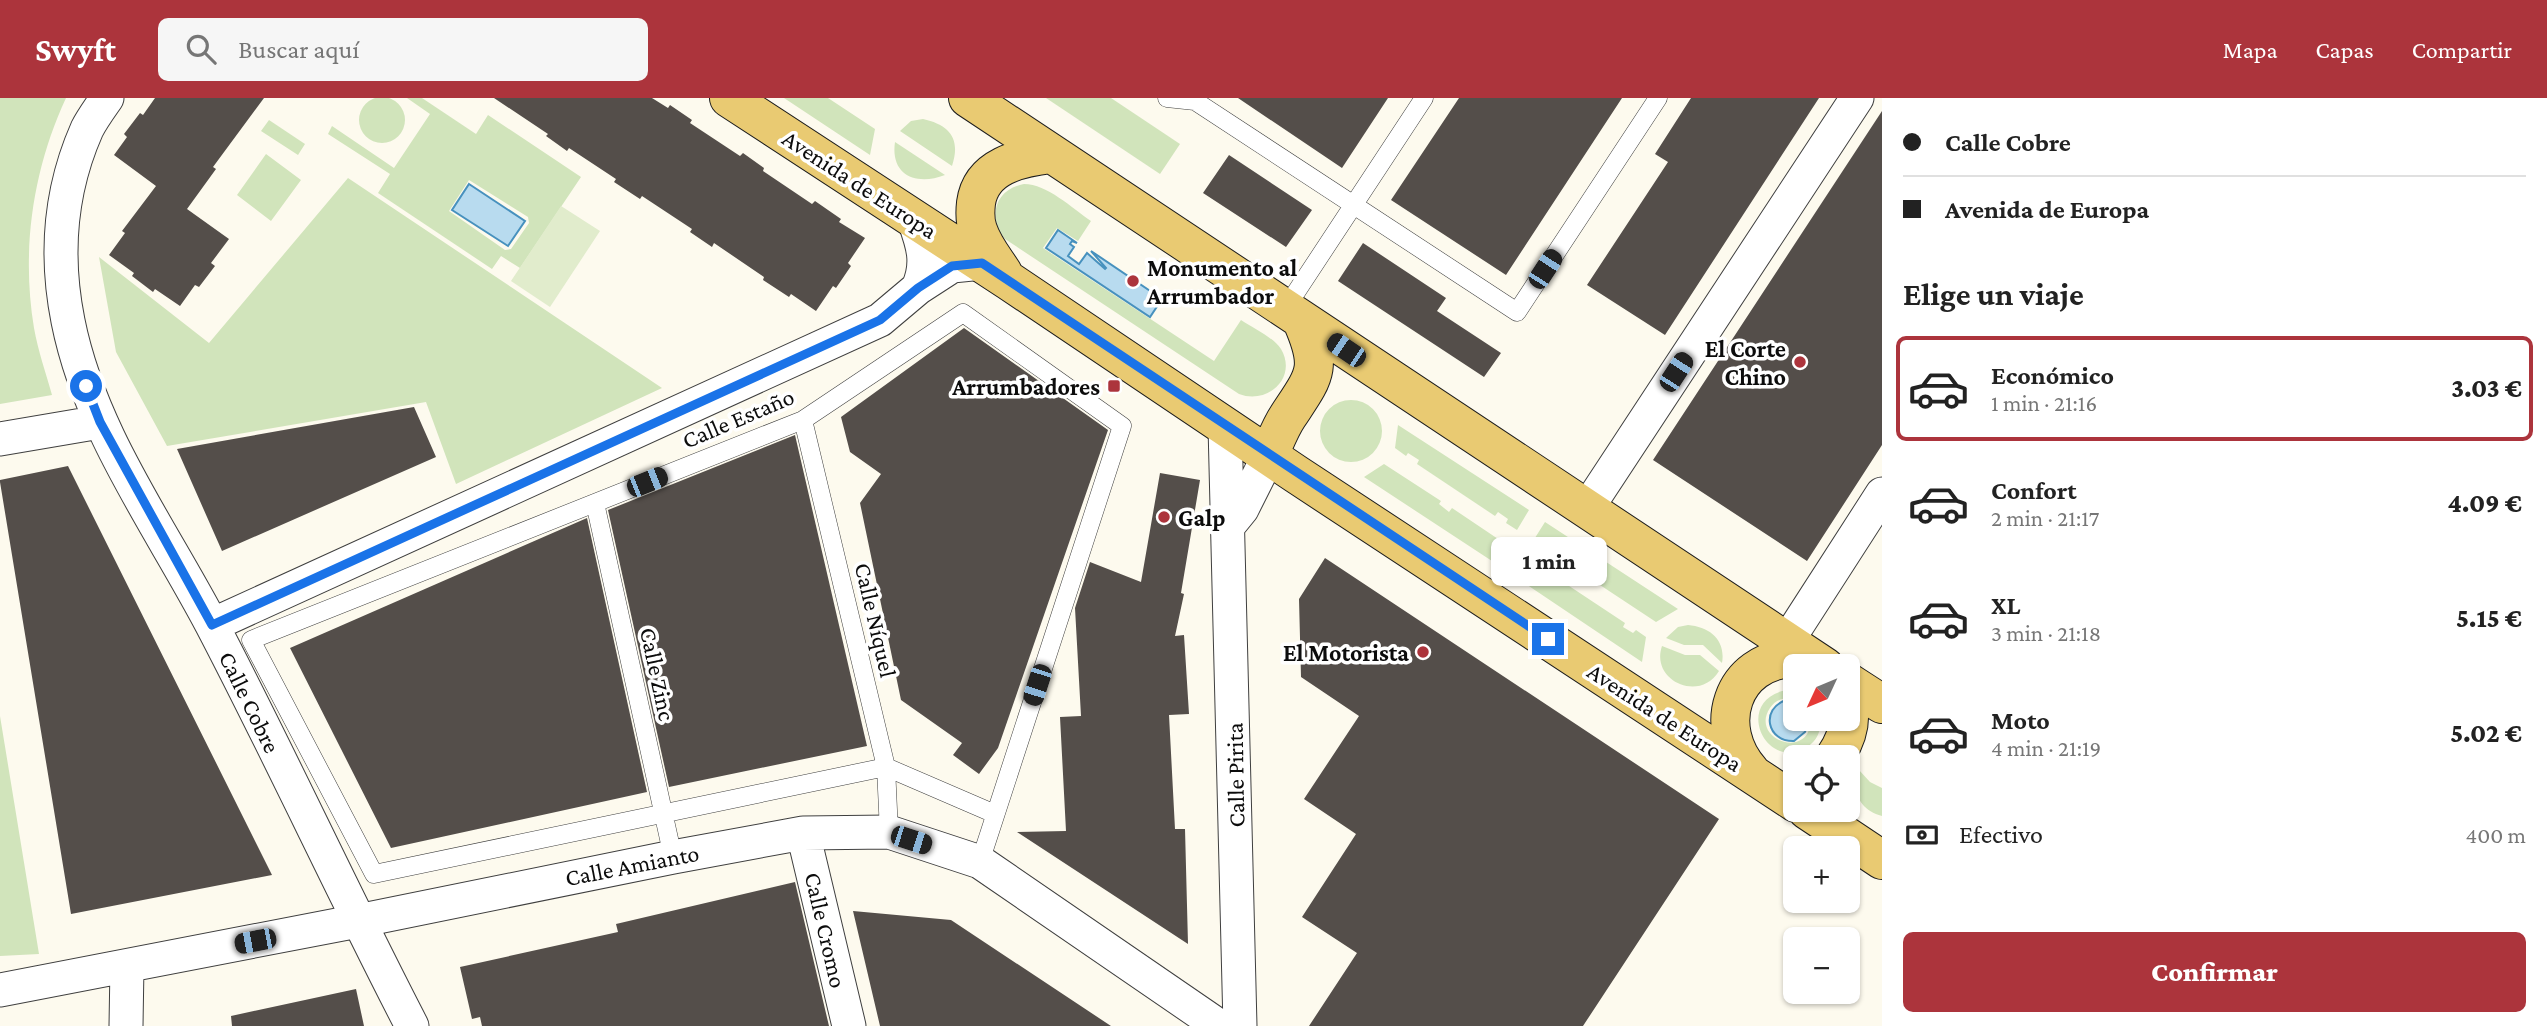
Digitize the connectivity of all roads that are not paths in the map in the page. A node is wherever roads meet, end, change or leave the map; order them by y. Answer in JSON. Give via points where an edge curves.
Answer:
{"nodes":[{"id":1,"x":107,"y":98,"type":"edge"},
{"id":2,"x":729,"y":98,"type":"edge"},
{"id":3,"x":968,"y":98,"type":"edge"},
{"id":4,"x":1167,"y":98,"type":"edge"},
{"id":5,"x":1424,"y":98,"type":"edge"},
{"id":6,"x":1658,"y":98,"type":"edge"},
{"id":7,"x":1857,"y":98,"type":"edge"},
{"id":8,"x":1197,"y":100,"type":"edge"},
{"id":9,"x":1051,"y":154,"type":"junction"},
{"id":10,"x":1354,"y":204,"type":"junction"},
{"id":11,"x":914,"y":220,"type":"junction"},
{"id":12,"x":995,"y":272,"type":"junction"},
{"id":13,"x":918,"y":288,"type":"junction"},
{"id":14,"x":1294,"y":315,"type":"junction"},
{"id":15,"x":1287,"y":418,"type":"junction"},
{"id":16,"x":803,"y":420,"type":"junction"},
{"id":17,"x":100,"y":422,"type":"junction"},
{"id":18,"x":1230,"y":429,"type":"junction"},
{"id":19,"x":0,"y":439,"type":"edge"},
{"id":20,"x":1282,"y":465,"type":"junction"},
{"id":21,"x":1882,"y":494,"type":"edge"},
{"id":22,"x":595,"y":503,"type":"junction"},
{"id":23,"x":1586,"y":510,"type":"junction"},
{"id":24,"x":1235,"y":517,"type":"junction"},
{"id":25,"x":212,"y":625,"type":"junction"},
{"id":26,"x":1804,"y":654,"type":"edge"},
{"id":27,"x":1810,"y":654,"type":"edge"},
{"id":28,"x":1783,"y":660,"type":"edge"},
{"id":29,"x":1860,"y":690,"type":"edge"},
{"id":30,"x":1882,"y":704,"type":"edge"},
{"id":31,"x":886,"y":767,"type":"junction"},
{"id":32,"x":1754,"y":775,"type":"junction"},
{"id":33,"x":1783,"y":782,"type":"edge"},
{"id":34,"x":1783,"y":794,"type":"edge"},
{"id":35,"x":664,"y":813,"type":"junction"},
{"id":36,"x":995,"y":814,"type":"junction"},
{"id":37,"x":1825,"y":822,"type":"edge"},
{"id":38,"x":889,"y":832,"type":"junction"},
{"id":39,"x":803,"y":833,"type":"junction"},
{"id":40,"x":673,"y":857,"type":"junction"},
{"id":41,"x":1882,"y":860,"type":"edge"},
{"id":42,"x":979,"y":862,"type":"junction"},
{"id":43,"x":358,"y":921,"type":"junction"},
{"id":44,"x":127,"y":966,"type":"junction"},
{"id":45,"x":0,"y":990,"type":"edge"},
{"id":46,"x":126,"y":1026,"type":"edge"},
{"id":47,"x":412,"y":1026,"type":"edge"},
{"id":48,"x":849,"y":1026,"type":"edge"},
{"id":49,"x":1219,"y":1026,"type":"edge"},
{"id":50,"x":1240,"y":1026,"type":"edge"}],
"edges":[{"from":1,"to":17,"type":"street","name":"Calle Cobre","via":[[88,129],[65,197],[60,258],[68,320]]},
{"from":2,"to":11,"type":"main road","name":"Avenida de Europa"},
{"from":3,"to":9,"type":"main road"},
{"from":4,"to":8,"type":"lane"},
{"from":5,"to":10,"type":"lane"},
{"from":6,"to":10,"type":"lane","via":[[1517,312]]},
{"from":7,"to":23,"type":"street"},
{"from":8,"to":10,"type":"lane"},
{"from":9,"to":12,"type":"main road","via":[[1009,163],[978,188],[977,229]]},
{"from":9,"to":14,"type":"main road"},
{"from":10,"to":14,"type":"lane"},
{"from":11,"to":12,"type":"main road","name":"Avenida de Europa"},
{"from":11,"to":13,"type":"street","via":[[926,260]]},
{"from":12,"to":13,"type":"street","via":[[952,266]]},
{"from":12,"to":18,"type":"main road","name":"Avenida de Europa"},
{"from":13,"to":25,"type":"street","via":[[880,320]]},
{"from":14,"to":15,"type":"main road","via":[[1311,341],[1314,360],[1312,379]]},
{"from":14,"to":23,"type":"main road"},
{"from":15,"to":18,"type":"main road","via":[[1273,430],[1255,434]]},
{"from":15,"to":20,"type":"main road"},
{"from":16,"to":22,"type":"lane","name":"Calle Estaño"},
{"from":16,"to":31,"type":"lane","name":"Calle Níquel"},
{"from":16,"to":36,"type":"lane","name":"Calle Estaño","via":[[962,313],[1122,426]]},
{"from":17,"to":19,"type":"street"},
{"from":17,"to":25,"type":"street","name":"Calle Cobre"},
{"from":18,"to":20,"type":"main road","name":"Avenida de Europa"},
{"from":18,"to":24,"type":"street","name":"Calle Pirita"},
{"from":20,"to":24,"type":"street","name":"Calle Pirita"},
{"from":20,"to":32,"type":"main road","name":"Avenida de Europa"},
{"from":21,"to":27,"type":"street"},
{"from":22,"to":35,"type":"lane","name":"Calle Zinc"},
{"from":22,"to":35,"type":"lane","name":"Calle Estaño","via":[[251,640],[374,874]]},
{"from":23,"to":26,"type":"main road"},
{"from":24,"to":50,"type":"street","name":"Calle Pirita"},
{"from":25,"to":43,"type":"street","name":"Calle Cobre"},
{"from":28,"to":32,"type":"main road","via":[[1754,670],[1731,704],[1732,743]]},
{"from":29,"to":30,"type":"main road"},
{"from":31,"to":35,"type":"lane","name":"Calle Estaño"},
{"from":31,"to":36,"type":"lane"},
{"from":31,"to":38,"type":"lane","name":"Calle Níquel"},
{"from":32,"to":33,"type":"main road"},
{"from":32,"to":34,"type":"main road","name":"Avenida de Europa"},
{"from":35,"to":40,"type":"lane","name":"Calle Zinc"},
{"from":36,"to":42,"type":"lane","name":"Calle Estaño"},
{"from":37,"to":41,"type":"main road"},
{"from":38,"to":39,"type":"street","name":"Calle Amianto"},
{"from":38,"to":42,"type":"street","name":"Calle Amianto"},
{"from":39,"to":40,"type":"street","name":"Calle Amianto"},
{"from":39,"to":48,"type":"street","name":"Calle Cromo"},
{"from":40,"to":43,"type":"street","name":"Calle Amianto"},
{"from":42,"to":49,"type":"street","name":"Calle Amianto"},
{"from":43,"to":44,"type":"street","name":"Calle Amianto"},
{"from":43,"to":47,"type":"street","name":"Calle Cobre"},
{"from":44,"to":45,"type":"street","name":"Calle Amianto"},
{"from":44,"to":46,"type":"street"}]}
